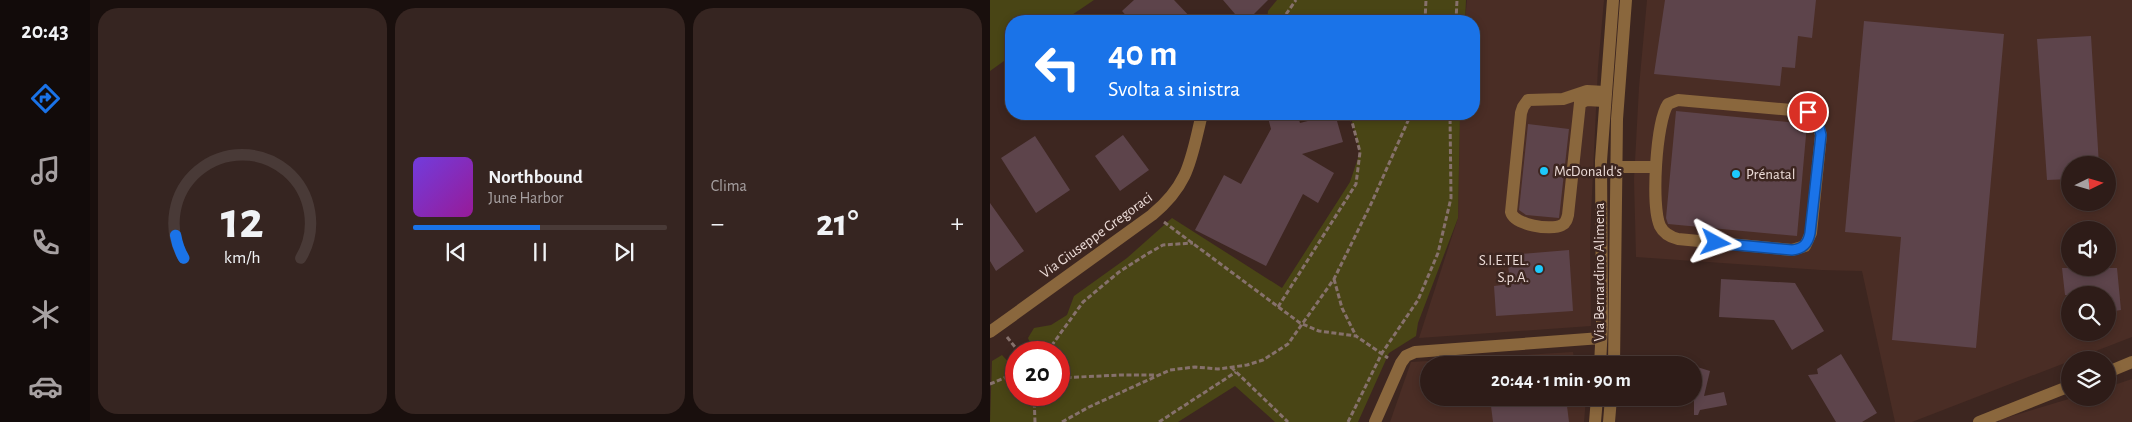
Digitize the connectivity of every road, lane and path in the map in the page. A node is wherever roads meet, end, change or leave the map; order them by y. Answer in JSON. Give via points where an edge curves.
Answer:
{"nodes":[{"id":1,"x":1296,"y":0,"type":"edge"},
{"id":2,"x":1426,"y":0,"type":"edge"},
{"id":3,"x":1457,"y":0,"type":"edge"},
{"id":4,"x":1613,"y":0,"type":"edge"},
{"id":5,"x":1626,"y":0,"type":"edge"},
{"id":6,"x":1285,"y":15,"type":"edge"},
{"id":7,"x":1425,"y":15,"type":"edge"},
{"id":8,"x":1456,"y":15,"type":"edge"},
{"id":9,"x":1605,"y":97,"type":"junction"},
{"id":10,"x":1200,"y":120,"type":"edge"},
{"id":11,"x":1352,"y":120,"type":"edge"},
{"id":12,"x":1408,"y":120,"type":"edge"},
{"id":13,"x":1450,"y":120,"type":"edge"},
{"id":14,"x":1616,"y":167,"type":"junction"},
{"id":15,"x":1656,"y":167,"type":"junction"},
{"id":16,"x":1152,"y":215,"type":"junction"},
{"id":17,"x":1193,"y":243,"type":"junction"},
{"id":18,"x":1334,"y":279,"type":"junction"},
{"id":19,"x":1278,"y":307,"type":"junction"},
{"id":20,"x":1300,"y":323,"type":"junction"},
{"id":21,"x":994,"y":329,"type":"edge"},
{"id":22,"x":1356,"y":336,"type":"junction"},
{"id":23,"x":1601,"y":338,"type":"junction"},
{"id":24,"x":1007,"y":341,"type":"edge"},
{"id":25,"x":1055,"y":341,"type":"edge"},
{"id":26,"x":1382,"y":353,"type":"junction"},
{"id":27,"x":1600,"y":356,"type":"edge"},
{"id":28,"x":1614,"y":356,"type":"edge"},
{"id":29,"x":2132,"y":362,"type":"edge"},
{"id":30,"x":1399,"y":366,"type":"junction"},
{"id":31,"x":1231,"y":367,"type":"junction"},
{"id":32,"x":2116,"y":369,"type":"edge"},
{"id":33,"x":1236,"y":372,"type":"junction"},
{"id":34,"x":1157,"y":376,"type":"junction"},
{"id":35,"x":1070,"y":377,"type":"edge"},
{"id":36,"x":1005,"y":378,"type":"edge"},
{"id":37,"x":990,"y":384,"type":"edge"},
{"id":38,"x":2061,"y":390,"type":"edge"},
{"id":39,"x":1034,"y":406,"type":"edge"},
{"id":40,"x":1596,"y":406,"type":"edge"},
{"id":41,"x":1611,"y":406,"type":"edge"},
{"id":42,"x":1035,"y":422,"type":"edge"},
{"id":43,"x":1062,"y":422,"type":"edge"},
{"id":44,"x":1159,"y":422,"type":"edge"},
{"id":45,"x":1288,"y":422,"type":"edge"},
{"id":46,"x":1348,"y":422,"type":"edge"},
{"id":47,"x":1375,"y":422,"type":"edge"},
{"id":48,"x":1595,"y":422,"type":"edge"},
{"id":49,"x":1609,"y":422,"type":"edge"},
{"id":50,"x":1979,"y":422,"type":"edge"}],
"edges":[{"from":1,"to":6,"type":"path"},
{"from":2,"to":7,"type":"path"},
{"from":3,"to":8,"type":"path"},
{"from":4,"to":9,"type":"street","name":"Via Bernardino Alimena"},
{"from":5,"to":14,"type":"street","name":"Via Bernardino Alimena","via":[[1619,72]]},
{"from":9,"to":9,"type":"street","via":[[1587,91],[1563,100],[1533,99],[1525,103],[1521,113],[1511,212],[1517,221],[1550,227],[1566,221],[1580,103]]},
{"from":9,"to":23,"type":"street","name":"Via Bernardino Alimena"},
{"from":10,"to":16,"type":"street","name":"Via Giuseppe Gregoraci","via":[[1183,180],[1170,200]]},
{"from":11,"to":19,"type":"path","via":[[1360,152],[1356,184]]},
{"from":12,"to":18,"type":"path"},
{"from":13,"to":26,"type":"path","via":[[1451,198],[1438,253],[1418,300]]},
{"from":14,"to":15,"type":"street"},
{"from":14,"to":28,"type":"street","name":"Via Bernardino Alimena"},
{"from":15,"to":15,"type":"street","via":[[1658,220],[1668,236],[1792,250],[1807,243],[1821,135],[1818,123],[1808,112],[1684,100],[1672,102],[1665,108],[1662,118]]},
{"from":16,"to":17,"type":"path"},
{"from":16,"to":21,"type":"street","name":"Via Giuseppe Gregoraci"},
{"from":17,"to":19,"type":"path"},
{"from":17,"to":25,"type":"path","via":[[1163,245],[1119,272],[1083,302]]},
{"from":18,"to":20,"type":"path"},
{"from":18,"to":22,"type":"path","via":[[1342,308]]},
{"from":19,"to":20,"type":"path"},
{"from":20,"to":22,"type":"path","via":[[1320,331]]},
{"from":20,"to":31,"type":"path","via":[[1288,344],[1263,360]]},
{"from":21,"to":24,"type":"path"},
{"from":22,"to":26,"type":"path"},
{"from":23,"to":27,"type":"street","name":"Via Bernardino Alimena"},
{"from":23,"to":30,"type":"street","name":"Via Bernardino Alimena","via":[[1420,350],[1406,356]]},
{"from":26,"to":30,"type":"path"},
{"from":26,"to":46,"type":"path"},
{"from":29,"to":32,"type":"street"},
{"from":30,"to":47,"type":"street","name":"Via Bernardino Alimena"},
{"from":31,"to":33,"type":"path"},
{"from":31,"to":34,"type":"path","via":[[1189,367]]},
{"from":33,"to":44,"type":"path"},
{"from":33,"to":45,"type":"path"},
{"from":34,"to":35,"type":"path","via":[[1119,374]]},
{"from":34,"to":43,"type":"path","via":[[1089,406]]},
{"from":36,"to":37,"type":"path"},
{"from":38,"to":50,"type":"street"},
{"from":39,"to":42,"type":"path"},
{"from":40,"to":48,"type":"street"},
{"from":41,"to":49,"type":"street"}]}
